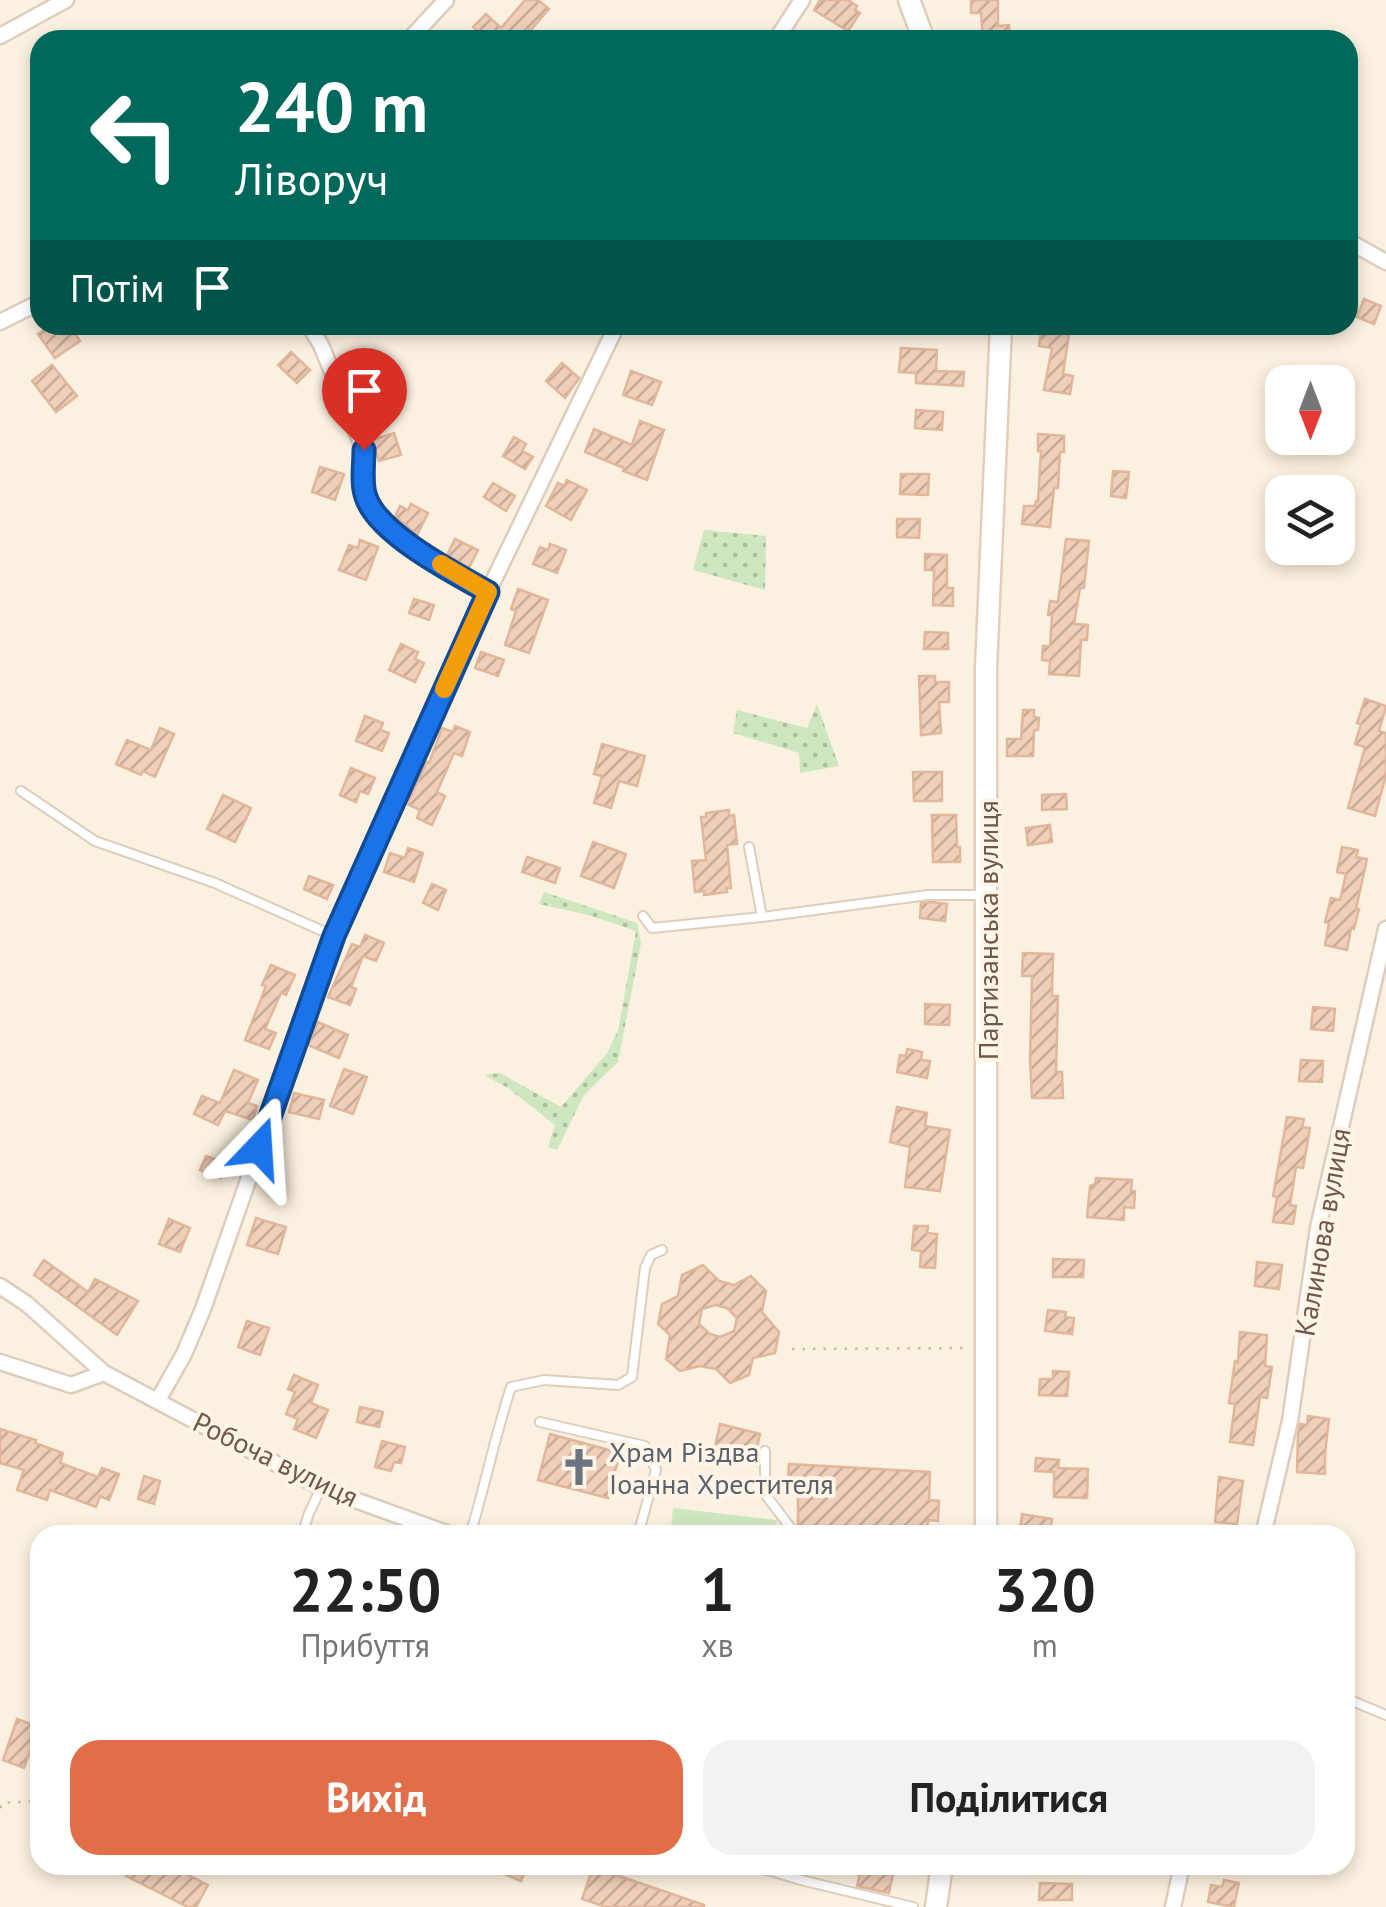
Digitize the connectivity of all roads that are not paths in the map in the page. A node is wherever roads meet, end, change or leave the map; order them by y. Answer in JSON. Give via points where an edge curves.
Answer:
{"nodes":[{"id":1,"x":66,"y":0,"type":"edge"},
{"id":2,"x":446,"y":0,"type":"edge"},
{"id":3,"x":802,"y":0,"type":"edge"},
{"id":4,"x":909,"y":0,"type":"edge"},
{"id":5,"x":418,"y":30,"type":"edge"},
{"id":6,"x":782,"y":30,"type":"edge"},
{"id":7,"x":920,"y":30,"type":"edge"},
{"id":8,"x":0,"y":36,"type":"edge"},
{"id":9,"x":1358,"y":247,"type":"edge"},
{"id":10,"x":1386,"y":262,"type":"edge"},
{"id":11,"x":30,"y":307,"type":"edge"},
{"id":12,"x":0,"y":322,"type":"edge"},
{"id":13,"x":314,"y":335,"type":"edge"},
{"id":14,"x":613,"y":335,"type":"edge"},
{"id":15,"x":1001,"y":335,"type":"edge"},
{"id":16,"x":488,"y":592,"type":"junction"},
{"id":17,"x":21,"y":791,"type":"dead end"},
{"id":18,"x":749,"y":847,"type":"dead end"},
{"id":19,"x":986,"y":896,"type":"junction"},
{"id":20,"x":643,"y":916,"type":"dead end"},
{"id":21,"x":762,"y":917,"type":"junction"},
{"id":22,"x":1386,"y":929,"type":"edge"},
{"id":23,"x":334,"y":936,"type":"junction"},
{"id":24,"x":662,"y":1250,"type":"dead end"},
{"id":25,"x":0,"y":1286,"type":"edge"},
{"id":26,"x":0,"y":1362,"type":"edge"},
{"id":27,"x":104,"y":1374,"type":"junction"},
{"id":28,"x":158,"y":1400,"type":"junction"},
{"id":29,"x":540,"y":1422,"type":"dead end"},
{"id":30,"x":765,"y":1451,"type":"dead end"},
{"id":31,"x":322,"y":1488,"type":"junction"},
{"id":32,"x":305,"y":1525,"type":"edge"},
{"id":33,"x":424,"y":1525,"type":"edge"},
{"id":34,"x":473,"y":1525,"type":"edge"},
{"id":35,"x":641,"y":1525,"type":"edge"},
{"id":36,"x":788,"y":1525,"type":"edge"},
{"id":37,"x":986,"y":1525,"type":"edge"},
{"id":38,"x":1265,"y":1525,"type":"edge"},
{"id":39,"x":1355,"y":1702,"type":"edge"},
{"id":40,"x":1386,"y":1715,"type":"edge"},
{"id":41,"x":784,"y":1875,"type":"edge"},
{"id":42,"x":941,"y":1875,"type":"edge"},
{"id":43,"x":1180,"y":1875,"type":"edge"},
{"id":44,"x":913,"y":1907,"type":"edge"},
{"id":45,"x":936,"y":1907,"type":"edge"},
{"id":46,"x":1173,"y":1907,"type":"edge"}],
"edges":[{"from":1,"to":8,"type":"street"},
{"from":2,"to":5,"type":"street"},
{"from":3,"to":6,"type":"street"},
{"from":4,"to":7,"type":"main road"},
{"from":9,"to":10,"type":"street"},
{"from":11,"to":12,"type":"street"},
{"from":13,"to":16,"type":"street","via":[[364,450],[366,496],[376,514],[416,550]]},
{"from":14,"to":16,"type":"street"},
{"from":15,"to":19,"type":"main road","name":"Партизанська вулиця","via":[[986,668]]},
{"from":16,"to":23,"type":"street"},
{"from":17,"to":23,"type":"lane","via":[[94,841],[215,883]]},
{"from":18,"to":21,"type":"lane"},
{"from":19,"to":21,"type":"lane","via":[[928,895]]},
{"from":19,"to":37,"type":"main road","name":"Партизанська вулиця"},
{"from":20,"to":21,"type":"lane","via":[[652,928]]},
{"from":22,"to":38,"type":"street","name":"Калинова вулиця","via":[[1318,1228],[1290,1420]]},
{"from":23,"to":28,"type":"street","via":[[203,1309]]},
{"from":24,"to":34,"type":"lane","via":[[645,1268],[632,1377],[618,1385],[544,1380],[512,1387]]},
{"from":25,"to":27,"type":"street","name":"Робоча вулиця"},
{"from":26,"to":27,"type":"street","via":[[71,1385]]},
{"from":27,"to":28,"type":"street","name":"Робоча вулиця"},
{"from":28,"to":31,"type":"street","name":"Робоча вулиця"},
{"from":29,"to":35,"type":"lane","via":[[645,1446],[656,1470]]},
{"from":30,"to":36,"type":"lane","via":[[765,1494]]},
{"from":31,"to":32,"type":"lane"},
{"from":31,"to":33,"type":"street","name":"Робоча вулиця"},
{"from":39,"to":40,"type":"lane"},
{"from":41,"to":44,"type":"lane"},
{"from":42,"to":45,"type":"main road"},
{"from":43,"to":46,"type":"street"}]}
